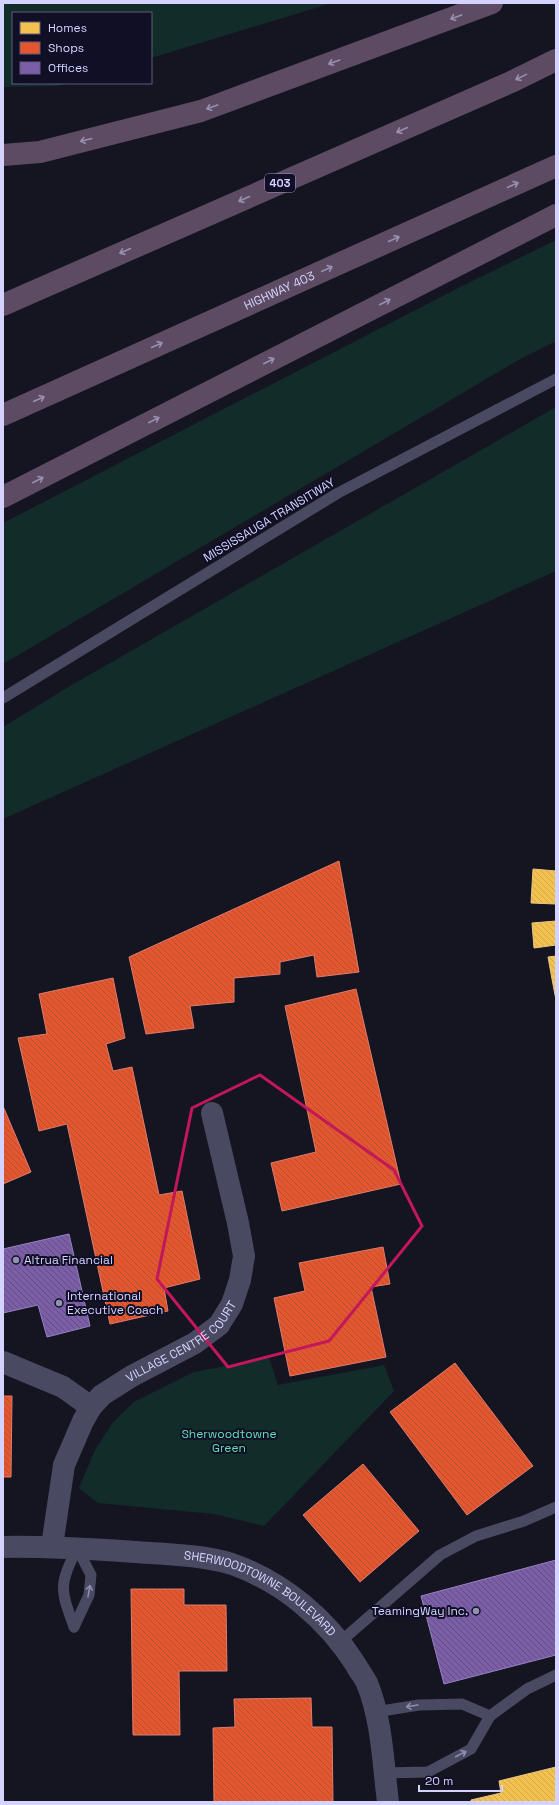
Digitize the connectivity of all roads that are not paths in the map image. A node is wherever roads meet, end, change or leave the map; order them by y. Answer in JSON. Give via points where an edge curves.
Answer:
{"nodes":[{"id":1,"x":492,"y":3,"type":"edge"},
{"id":2,"x":556,"y":60,"type":"edge"},
{"id":3,"x":3,"y":156,"type":"edge"},
{"id":4,"x":556,"y":166,"type":"edge"},
{"id":5,"x":556,"y":215,"type":"edge"},
{"id":6,"x":3,"y":305,"type":"edge"},
{"id":7,"x":556,"y":379,"type":"edge"},
{"id":8,"x":3,"y":415,"type":"edge"},
{"id":9,"x":3,"y":497,"type":"edge"},
{"id":10,"x":3,"y":698,"type":"edge"},
{"id":11,"x":212,"y":1113,"type":"dead end"},
{"id":12,"x":3,"y":1362,"type":"edge"},
{"id":13,"x":91,"y":1407,"type":"junction"},
{"id":14,"x":556,"y":1507,"type":"edge"},
{"id":15,"x":52,"y":1546,"type":"junction"},
{"id":16,"x":3,"y":1547,"type":"edge"},
{"id":17,"x":77,"y":1548,"type":"junction"},
{"id":18,"x":340,"y":1642,"type":"junction"},
{"id":19,"x":556,"y":1675,"type":"edge"},
{"id":20,"x":375,"y":1712,"type":"junction"},
{"id":21,"x":490,"y":1716,"type":"junction"},
{"id":22,"x":385,"y":1773,"type":"junction"},
{"id":23,"x":388,"y":1802,"type":"edge"}],
"edges":[{"from":1,"to":3,"type":"highway","one_way":true,"via":[[201,111],[40,152]]},
{"from":2,"to":6,"type":"highway","number":"403","one_way":true,"via":[[512,82]]},
{"from":8,"to":4,"type":"highway","name":"HIGHWAY 403","one_way":true},
{"from":9,"to":5,"type":"highway","one_way":true},
{"from":7,"to":10,"type":"lane","name":"MISSISSAUGA TRANSITWAY","via":[[338,493]]},
{"from":11,"to":13,"type":"street","name":"VILLAGE CENTRE COURT","via":[[244,1256],[232,1304],[219,1325],[195,1343],[132,1376],[102,1395]]},
{"from":12,"to":13,"type":"street","via":[[63,1387]]},
{"from":13,"to":15,"type":"street","name":"VILLAGE CENTRE COURT","via":[[64,1465]]},
{"from":14,"to":18,"type":"lane","via":[[524,1521],[476,1536],[440,1555]]},
{"from":15,"to":16,"type":"street","name":"SHERWOODTOWNE BOULEVARD"},
{"from":15,"to":17,"type":"street","name":"SHERWOODTOWNE BOULEVARD"},
{"from":17,"to":17,"type":"lane","one_way":true,"via":[[64,1574],[62,1595],[74,1627],[89,1595],[91,1575]]},
{"from":17,"to":18,"type":"street","name":"SHERWOODTOWNE BOULEVARD","via":[[181,1555],[230,1564],[267,1579],[298,1600]]},
{"from":18,"to":20,"type":"street","name":"SHERWOODTOWNE BOULEVARD","via":[[366,1683]]},
{"from":19,"to":21,"type":"lane","via":[[527,1689]]},
{"from":21,"to":20,"type":"lane","one_way":true,"via":[[462,1704],[419,1705]]},
{"from":20,"to":22,"type":"street","name":"SHERWOODTOWNE BOULEVARD"},
{"from":22,"to":21,"type":"lane","one_way":true,"via":[[428,1772],[471,1749]]},
{"from":22,"to":23,"type":"street","name":"SHERWOODTOWNE BOULEVARD"}]}
